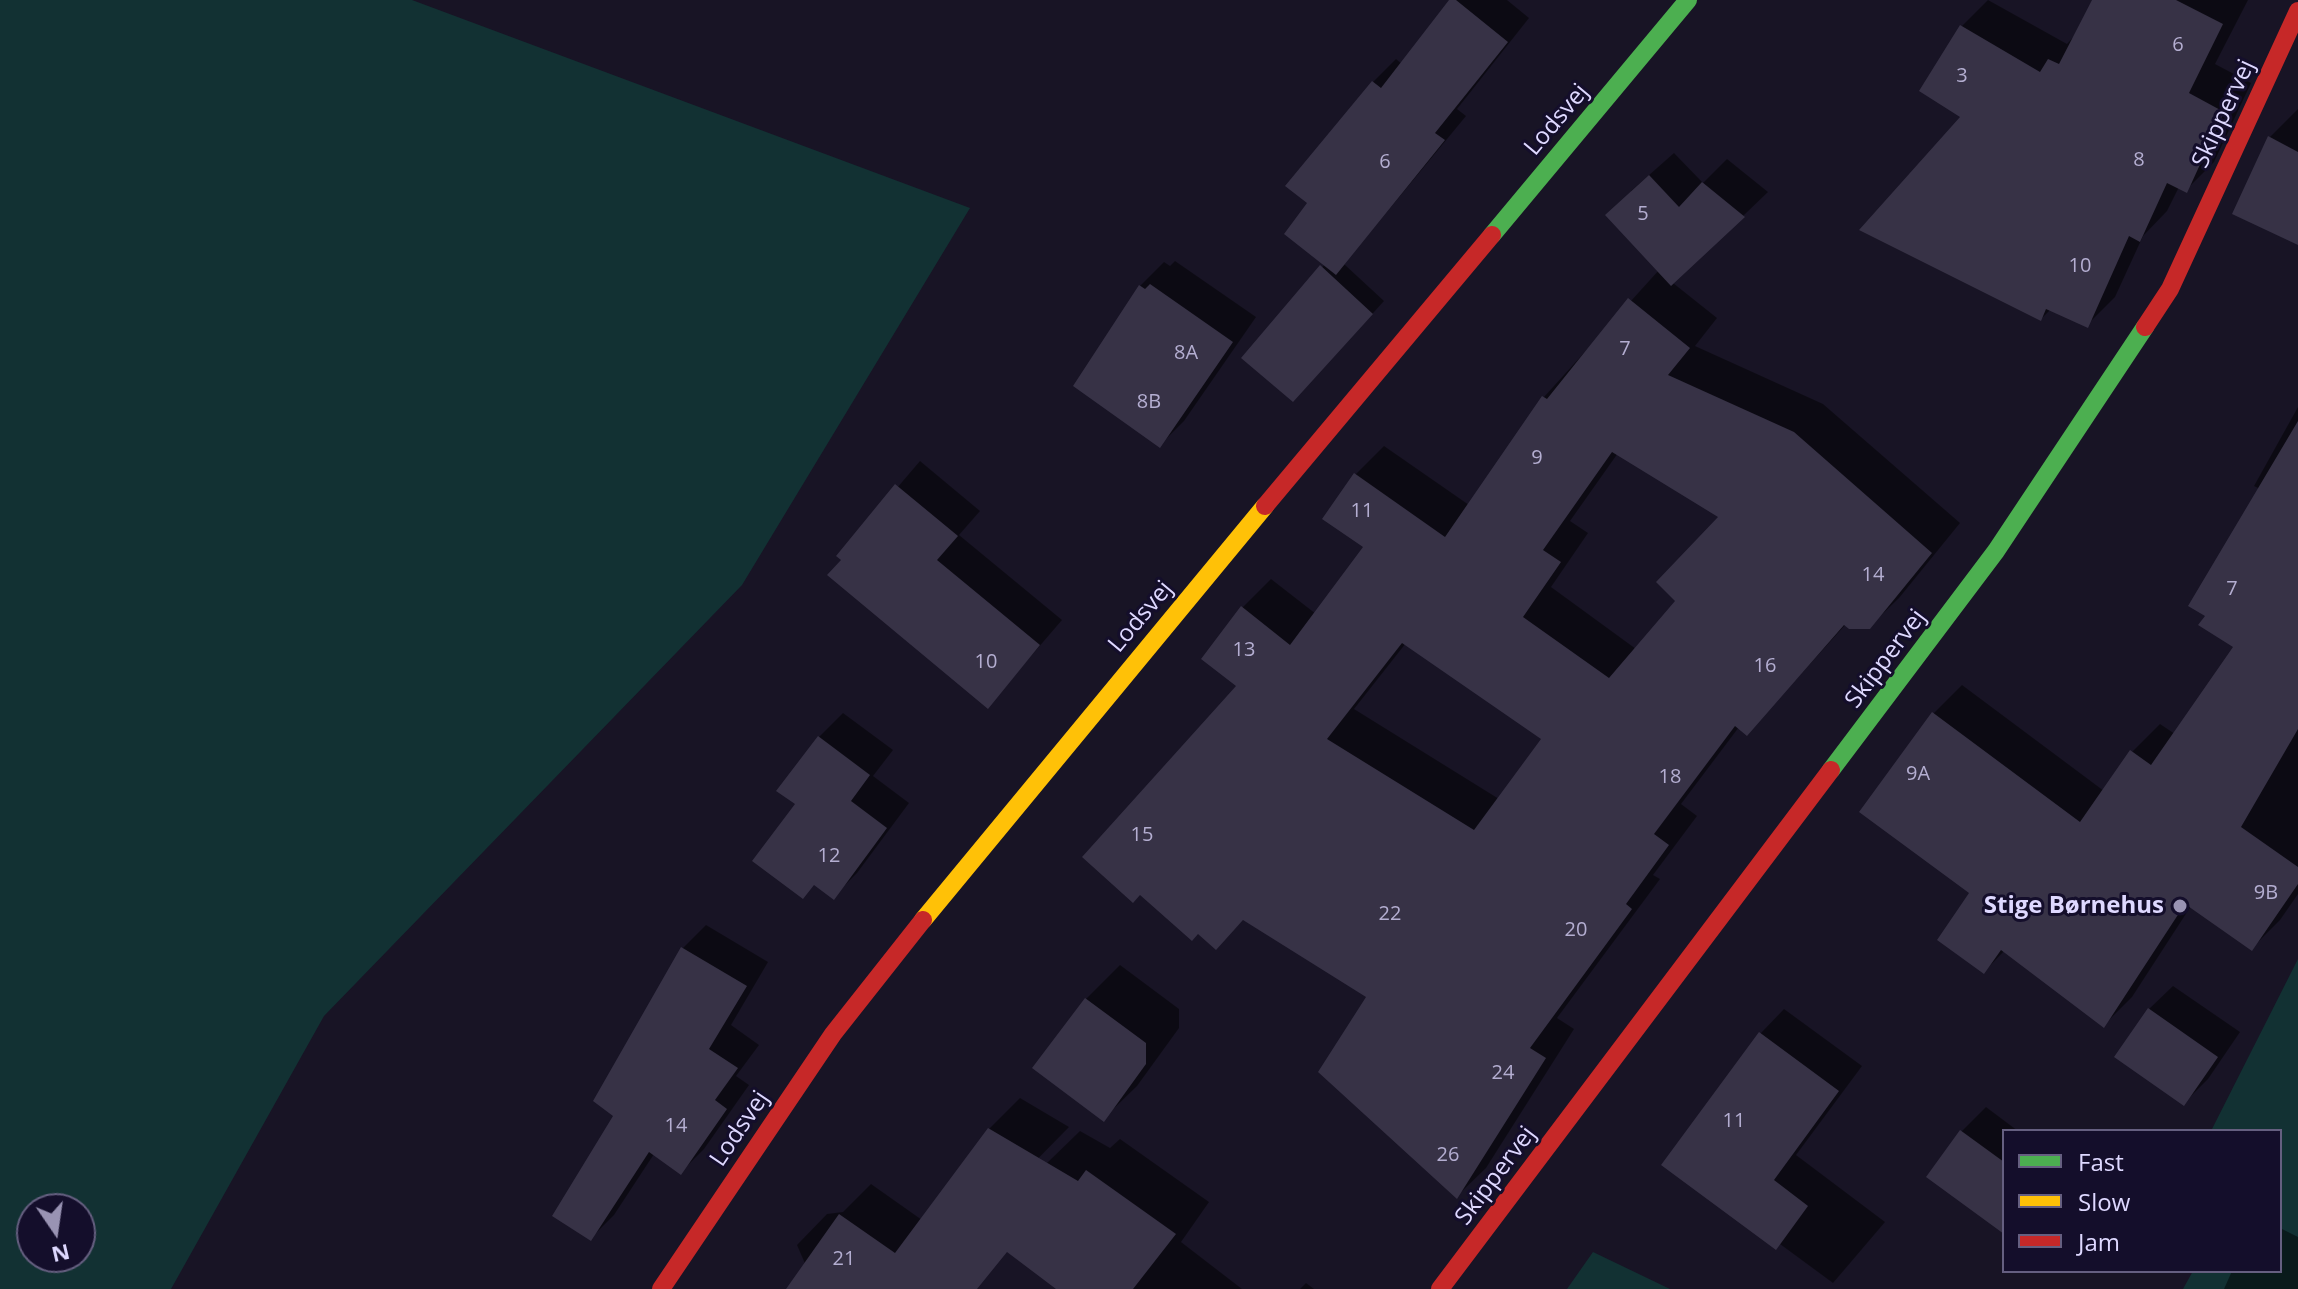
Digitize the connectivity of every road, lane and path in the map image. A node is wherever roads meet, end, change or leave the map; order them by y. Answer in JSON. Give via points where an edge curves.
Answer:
{"nodes":[{"id":1,"x":1688,"y":0,"type":"edge"},
{"id":2,"x":2298,"y":11,"type":"edge"},
{"id":3,"x":661,"y":1289,"type":"edge"},
{"id":4,"x":1440,"y":1289,"type":"edge"}],
"edges":[{"from":1,"to":3,"type":"street","name":"Lodsvej","via":[[995,829],[833,1034]]},
{"from":2,"to":4,"type":"street","name":"Skippervej","via":[[2170,289],[1996,551]]}]}
